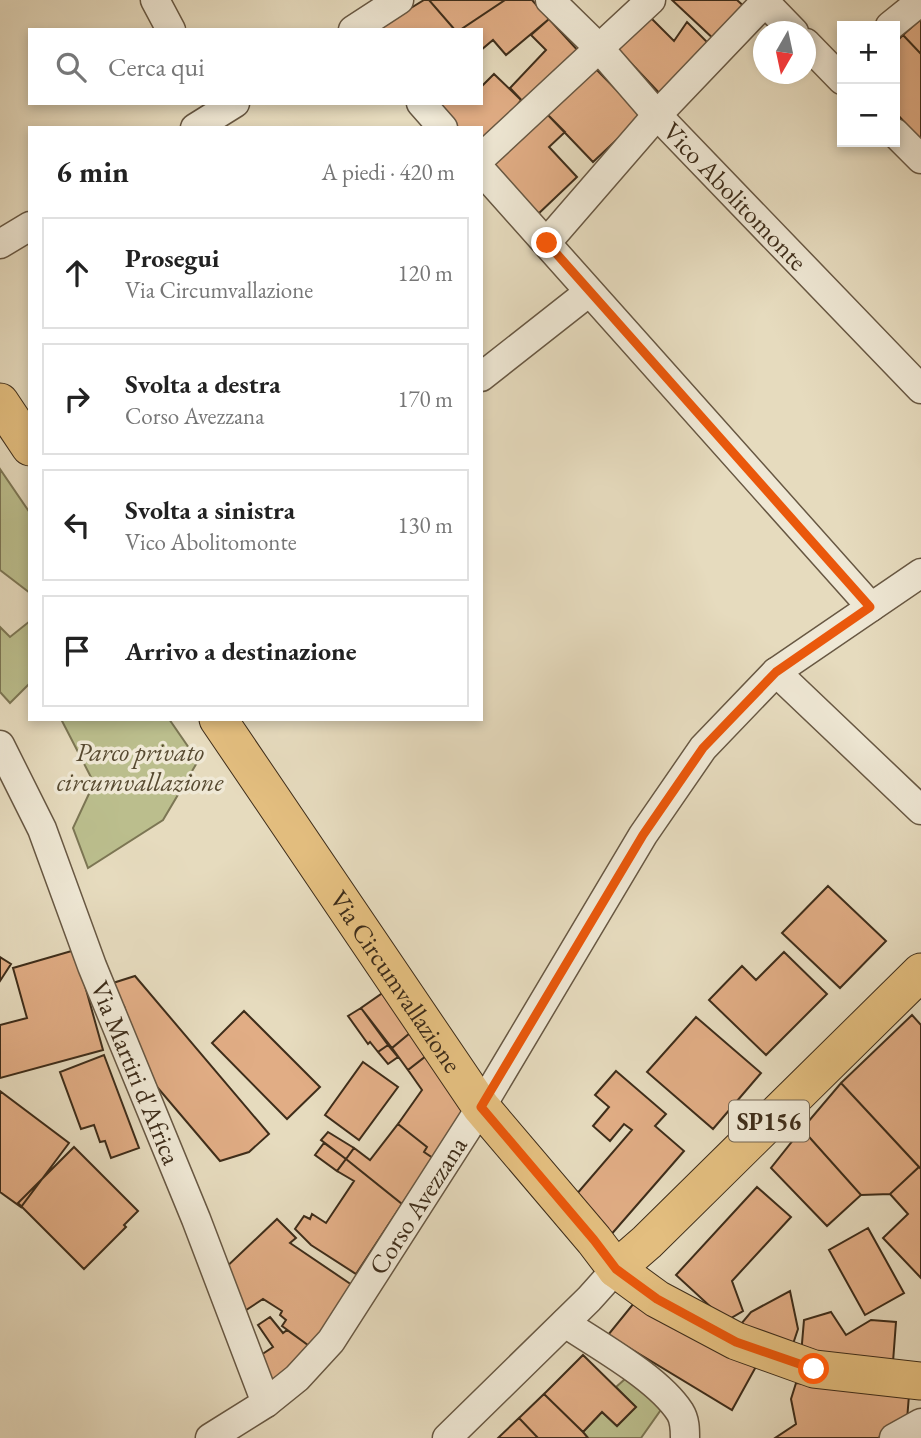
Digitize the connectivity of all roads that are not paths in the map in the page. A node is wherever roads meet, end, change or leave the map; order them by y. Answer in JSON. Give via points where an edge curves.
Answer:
{"nodes":[{"id":1,"x":155,"y":0,"type":"edge"},
{"id":2,"x":399,"y":0,"type":"edge"},
{"id":3,"x":550,"y":0,"type":"edge"},
{"id":4,"x":651,"y":0,"type":"edge"},
{"id":5,"x":764,"y":1,"type":"edge"},
{"id":6,"x":921,"y":1,"type":"edge"},
{"id":7,"x":783,"y":21,"type":"edge"},
{"id":8,"x":896,"y":21,"type":"edge"},
{"id":9,"x":170,"y":28,"type":"edge"},
{"id":10,"x":356,"y":28,"type":"edge"},
{"id":11,"x":598,"y":47,"type":"junction"},
{"id":12,"x":816,"y":52,"type":"edge"},
{"id":13,"x":837,"y":69,"type":"edge"},
{"id":14,"x":423,"y":105,"type":"edge"},
{"id":15,"x":657,"y":115,"type":"junction"},
{"id":16,"x":441,"y":126,"type":"edge"},
{"id":17,"x":900,"y":138,"type":"edge"},
{"id":18,"x":483,"y":156,"type":"edge"},
{"id":19,"x":921,"y":159,"type":"edge"},
{"id":20,"x":483,"y":172,"type":"edge"},
{"id":21,"x":28,"y":227,"type":"edge"},
{"id":22,"x":547,"y":243,"type":"junction"},
{"id":23,"x":0,"y":244,"type":"edge"},
{"id":24,"x":589,"y":292,"type":"junction"},
{"id":25,"x":483,"y":375,"type":"edge"},
{"id":26,"x":921,"y":389,"type":"edge"},
{"id":27,"x":0,"y":402,"type":"edge"},
{"id":28,"x":28,"y":444,"type":"edge"},
{"id":29,"x":921,"y":573,"type":"edge"},
{"id":30,"x":870,"y":607,"type":"junction"},
{"id":31,"x":776,"y":672,"type":"junction"},
{"id":32,"x":219,"y":721,"type":"edge"},
{"id":33,"x":0,"y":745,"type":"edge"},
{"id":34,"x":921,"y":810,"type":"edge"},
{"id":35,"x":921,"y":972,"type":"edge"},
{"id":36,"x":481,"y":1107,"type":"junction"},
{"id":37,"x":616,"y":1269,"type":"junction"},
{"id":38,"x":565,"y":1323,"type":"junction"},
{"id":39,"x":921,"y":1381,"type":"edge"},
{"id":40,"x":266,"y":1404,"type":"junction"},
{"id":41,"x":921,"y":1423,"type":"edge"},
{"id":42,"x":238,"y":1431,"type":"edge"},
{"id":43,"x":210,"y":1438,"type":"edge"},
{"id":44,"x":447,"y":1438,"type":"edge"},
{"id":45,"x":685,"y":1438,"type":"edge"},
{"id":46,"x":894,"y":1438,"type":"edge"}],
"edges":[{"from":1,"to":9,"type":"street"},
{"from":2,"to":10,"type":"street"},
{"from":3,"to":11,"type":"street","name":"Vico Abolitomonte"},
{"from":4,"to":11,"type":"street"},
{"from":5,"to":7,"type":"street"},
{"from":5,"to":15,"type":"street"},
{"from":6,"to":8,"type":"street"},
{"from":11,"to":15,"type":"street","name":"Vico Abolitomonte"},
{"from":11,"to":18,"type":"street"},
{"from":12,"to":13,"type":"street"},
{"from":14,"to":16,"type":"street"},
{"from":15,"to":22,"type":"street"},
{"from":15,"to":26,"type":"street","name":"Vico Abolitomonte"},
{"from":17,"to":19,"type":"street"},
{"from":20,"to":22,"type":"street"},
{"from":21,"to":23,"type":"street"},
{"from":22,"to":24,"type":"street"},
{"from":24,"to":25,"type":"street"},
{"from":24,"to":30,"type":"street"},
{"from":27,"to":28,"type":"main road"},
{"from":29,"to":30,"type":"street","name":"Corso Avezzana"},
{"from":30,"to":31,"type":"street","name":"Corso Avezzana"},
{"from":31,"to":34,"type":"street"},
{"from":31,"to":36,"type":"street","name":"Corso Avezzana","via":[[703,748],[643,835]]},
{"from":32,"to":36,"type":"main road","name":"Via Circumvallazione"},
{"from":33,"to":40,"type":"street","name":"Via Martiri d'Africa","via":[[42,830]]},
{"from":35,"to":37,"type":"main road","number":"SP156"},
{"from":36,"to":37,"type":"main road","name":"Via Circumvallazione"},
{"from":36,"to":40,"type":"street","name":"Corso Avezzana","via":[[331,1341]]},
{"from":37,"to":38,"type":"street","number":"SP156"},
{"from":37,"to":39,"type":"main road","name":"Via Circumvallazione","via":[[657,1299],[736,1342],[814,1369]]},
{"from":38,"to":44,"type":"street","number":"SP156"},
{"from":38,"to":45,"type":"street","via":[[669,1398],[681,1414]]},
{"from":40,"to":42,"type":"street","name":"Corso Avezzana"},
{"from":41,"to":46,"type":"street"},
{"from":42,"to":43,"type":"street","name":"Corso Avezzana"}]}
